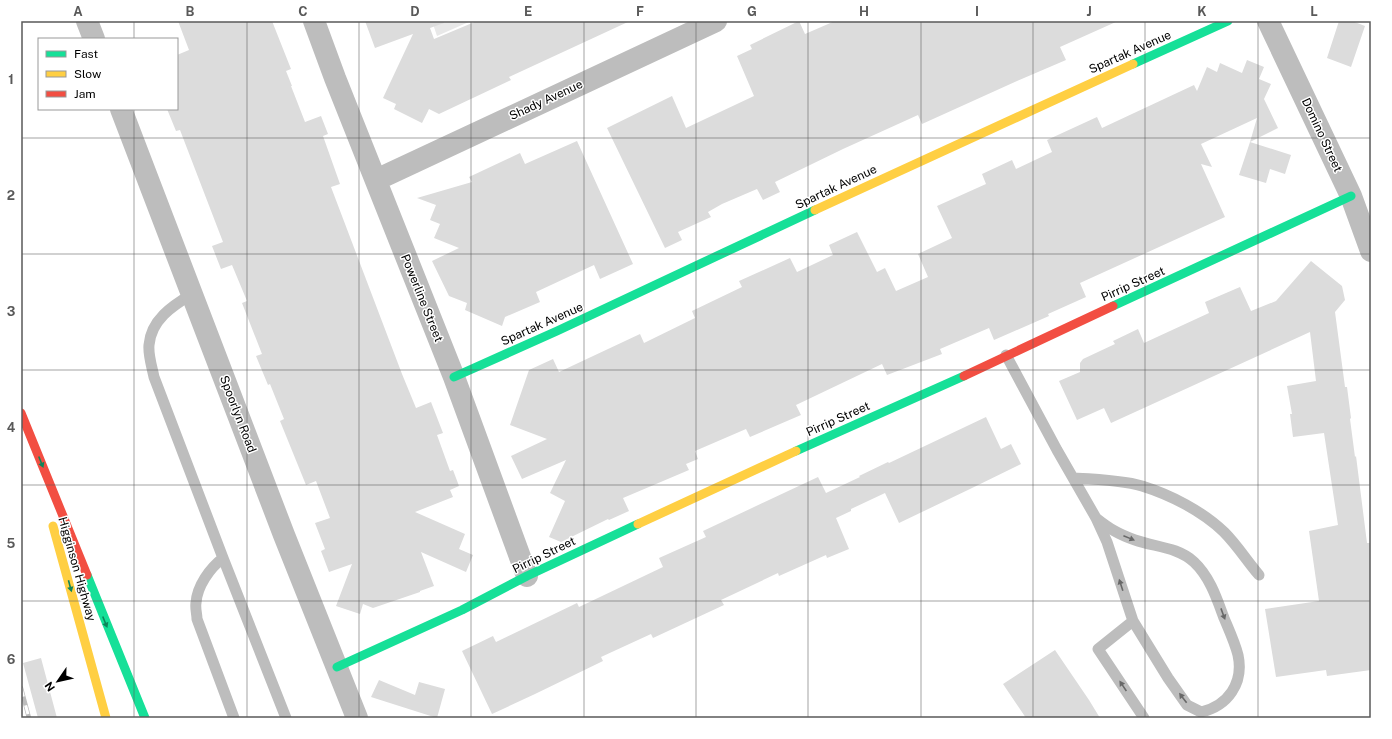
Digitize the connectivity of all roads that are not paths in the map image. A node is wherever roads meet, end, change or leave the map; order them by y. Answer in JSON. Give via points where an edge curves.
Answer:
{"nodes":[{"id":1,"x":87,"y":21,"type":"edge"},
{"id":2,"x":314,"y":21,"type":"edge"},
{"id":3,"x":716,"y":21,"type":"edge"},
{"id":4,"x":1228,"y":21,"type":"edge"},
{"id":5,"x":1268,"y":21,"type":"edge"},
{"id":6,"x":94,"y":38,"type":"edge"},
{"id":7,"x":121,"y":110,"type":"edge"},
{"id":8,"x":376,"y":180,"type":"junction"},
{"id":9,"x":1351,"y":196,"type":"junction"},
{"id":10,"x":1371,"y":251,"type":"edge"},
{"id":11,"x":192,"y":294,"type":"junction"},
{"id":12,"x":1006,"y":355,"type":"junction"},
{"id":13,"x":454,"y":377,"type":"junction"},
{"id":14,"x":21,"y":413,"type":"edge"},
{"id":15,"x":21,"y":428,"type":"edge"},
{"id":16,"x":1073,"y":478,"type":"junction"},
{"id":17,"x":38,"y":479,"type":"dead end"},
{"id":18,"x":50,"y":515,"type":"dead end"},
{"id":19,"x":1096,"y":518,"type":"junction"},
{"id":20,"x":223,"y":558,"type":"junction"},
{"id":21,"x":1259,"y":575,"type":"dead end"},
{"id":22,"x":527,"y":576,"type":"junction"},
{"id":23,"x":1133,"y":621,"type":"junction"},
{"id":24,"x":337,"y":667,"type":"junction"},
{"id":25,"x":1197,"y":715,"type":"edge"},
{"id":26,"x":106,"y":718,"type":"edge"},
{"id":27,"x":145,"y":718,"type":"edge"},
{"id":28,"x":234,"y":718,"type":"edge"},
{"id":29,"x":286,"y":718,"type":"edge"},
{"id":30,"x":357,"y":718,"type":"edge"},
{"id":31,"x":1144,"y":718,"type":"edge"}],
"edges":[{"from":1,"to":6,"type":"street"},
{"from":2,"to":8,"type":"street","name":"Powerline Street"},
{"from":3,"to":8,"type":"street","name":"Shady Avenue"},
{"from":4,"to":13,"type":"main road","name":"Spartak Avenue"},
{"from":5,"to":9,"type":"street","name":"Domino Street"},
{"from":7,"to":11,"type":"street","name":"Spoorlyn Road"},
{"from":8,"to":13,"type":"street","name":"Powerline Street"},
{"from":9,"to":10,"type":"street","name":"Domino Street"},
{"from":9,"to":12,"type":"main road","name":"Pirrip Street"},
{"from":11,"to":20,"type":"lane","via":[[162,317],[152,331],[149,346],[154,377]]},
{"from":11,"to":24,"type":"street","name":"Spoorlyn Road"},
{"from":12,"to":16,"type":"lane"},
{"from":12,"to":22,"type":"main road","name":"Pirrip Street"},
{"from":13,"to":22,"type":"street","name":"Powerline Street"},
{"from":14,"to":27,"type":"main road","one_way":true},
{"from":15,"to":17,"type":"main road"},
{"from":16,"to":19,"type":"lane"},
{"from":16,"to":21,"type":"lane","via":[[1142,486],[1174,499],[1201,514],[1224,533]]},
{"from":18,"to":26,"type":"main road","name":"Higginson Highway","one_way":true},
{"from":23,"to":19,"type":"lane","one_way":true,"via":[[1107,542]]},
{"from":19,"to":25,"type":"lane","one_way":true,"via":[[1114,532],[1136,541],[1182,553],[1194,562],[1215,593],[1238,656],[1239,674],[1233,691],[1222,703]]},
{"from":20,"to":28,"type":"lane","via":[[214,565],[201,584],[196,602],[197,619]]},
{"from":20,"to":29,"type":"lane"},
{"from":22,"to":24,"type":"main road","name":"Pirrip Street","via":[[462,610]]},
{"from":25,"to":23,"type":"lane","one_way":true,"via":[[1168,678]]},
{"from":31,"to":23,"type":"lane","one_way":true,"via":[[1098,649]]},
{"from":24,"to":30,"type":"street","name":"Spoorlyn Road"}]}
